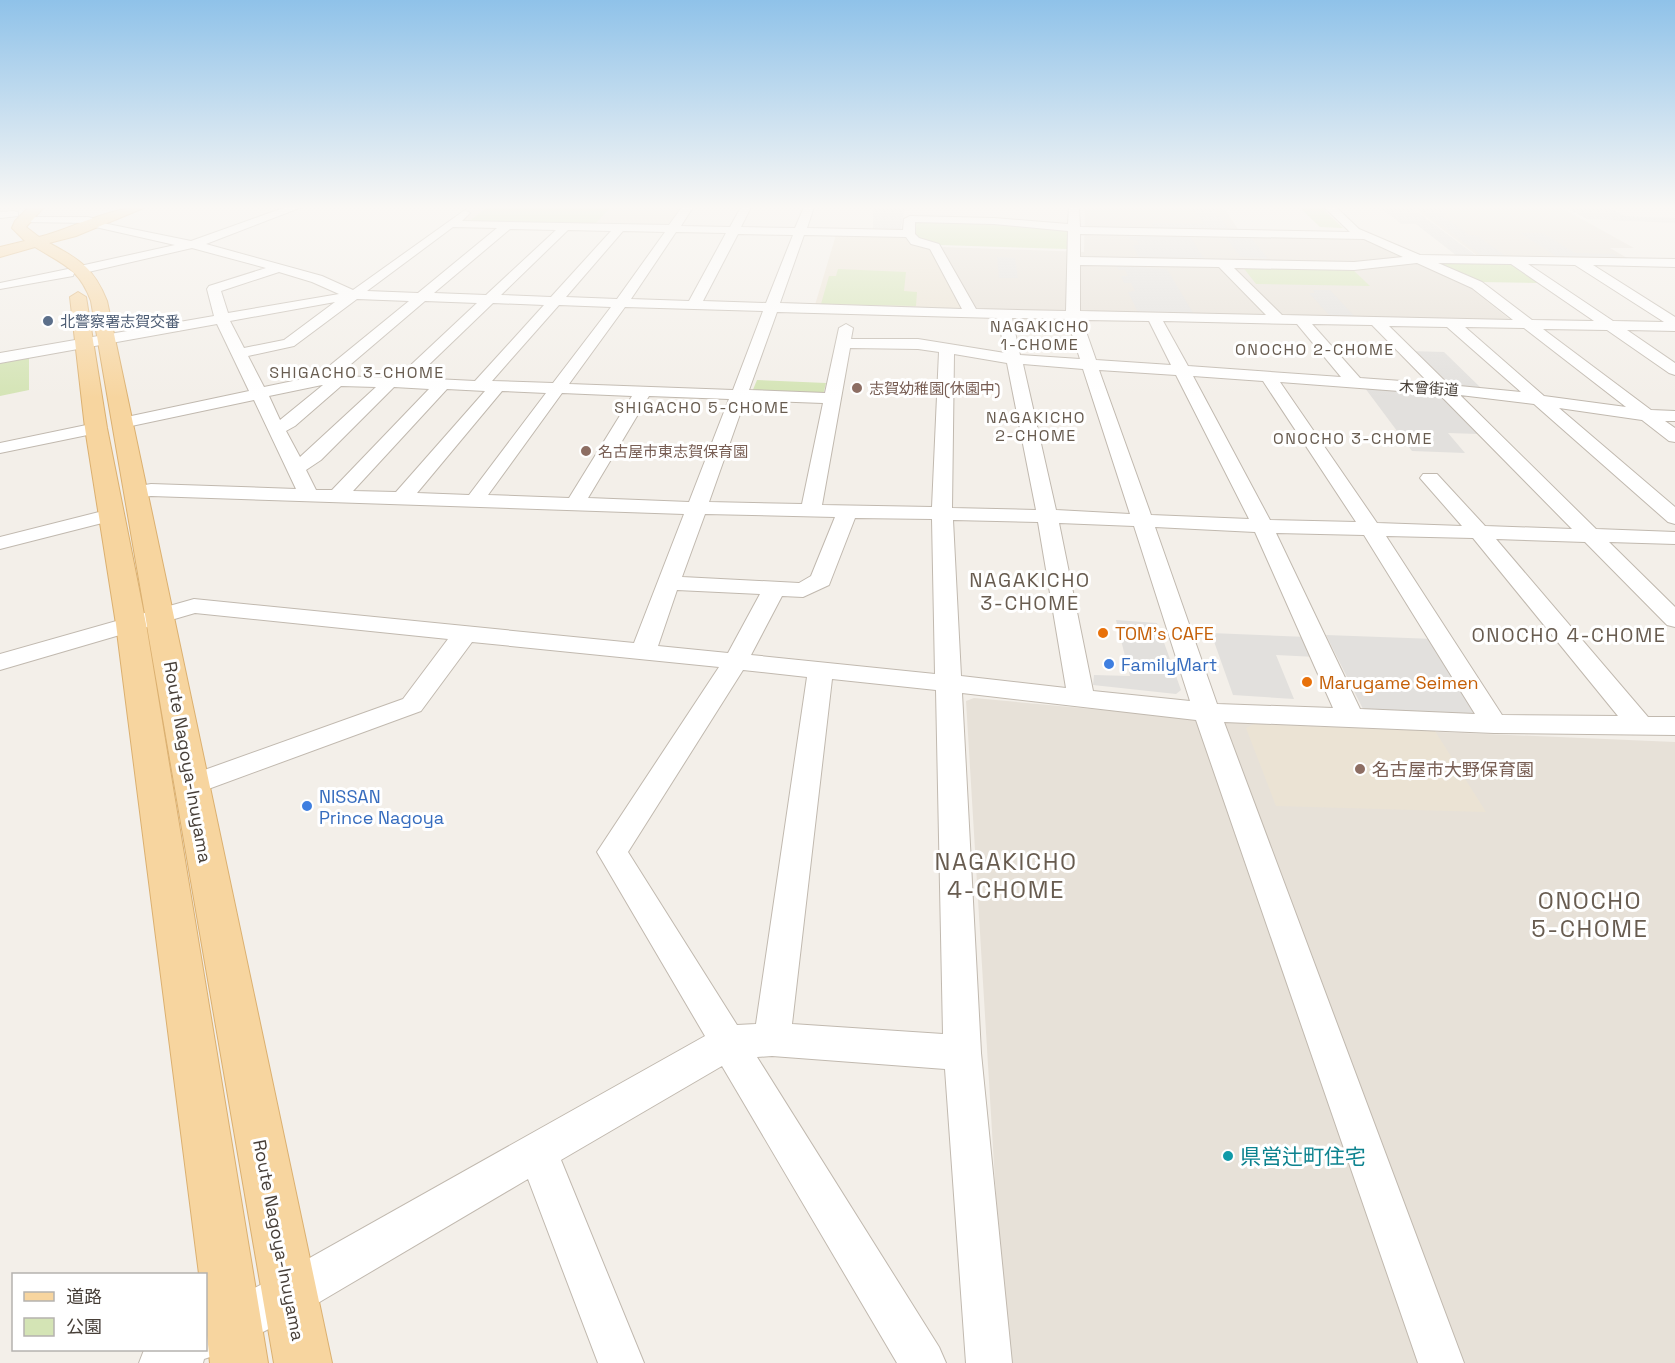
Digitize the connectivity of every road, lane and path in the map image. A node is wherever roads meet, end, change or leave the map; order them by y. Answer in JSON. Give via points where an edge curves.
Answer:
{"nodes":[{"id":1,"x":76,"y":271,"type":"joint"},
{"id":2,"x":269,"y":271,"type":"edge"},
{"id":3,"x":286,"y":271,"type":"edge"},
{"id":4,"x":388,"y":271,"type":"edge"},
{"id":5,"x":453,"y":271,"type":"edge"},
{"id":6,"x":520,"y":271,"type":"edge"},
{"id":7,"x":582,"y":271,"type":"edge"},
{"id":8,"x":644,"y":271,"type":"edge"},
{"id":9,"x":712,"y":271,"type":"edge"},
{"id":10,"x":785,"y":271,"type":"edge"},
{"id":11,"x":948,"y":271,"type":"edge"},
{"id":12,"x":1075,"y":271,"type":"edge"},
{"id":13,"x":1230,"y":271,"type":"edge"},
{"id":14,"x":1445,"y":271,"type":"edge"},
{"id":15,"x":1529,"y":271,"type":"edge"},
{"id":16,"x":1592,"y":271,"type":"edge"},
{"id":17,"x":1657,"y":271,"type":"edge"},
{"id":18,"x":1667,"y":276,"type":"dead end"},
{"id":19,"x":2,"y":286,"type":"dead end"},
{"id":20,"x":354,"y":296,"type":"junction"},
{"id":21,"x":420,"y":298,"type":"junction"},
{"id":22,"x":490,"y":299,"type":"junction"},
{"id":23,"x":555,"y":301,"type":"junction"},
{"id":24,"x":621,"y":303,"type":"junction"},
{"id":25,"x":694,"y":304,"type":"junction"},
{"id":26,"x":771,"y":307,"type":"junction"},
{"id":27,"x":849,"y":310,"type":"junction"},
{"id":28,"x":971,"y":313,"type":"junction"},
{"id":29,"x":1004,"y":314,"type":"junction"},
{"id":30,"x":1074,"y":315,"type":"junction"},
{"id":31,"x":1154,"y":317,"type":"junction"},
{"id":32,"x":222,"y":319,"type":"junction"},
{"id":33,"x":1278,"y":319,"type":"junction"},
{"id":34,"x":1301,"y":320,"type":"junction"},
{"id":35,"x":1377,"y":322,"type":"junction"},
{"id":36,"x":1451,"y":323,"type":"junction"},
{"id":37,"x":1530,"y":324,"type":"junction"},
{"id":38,"x":1675,"y":325,"type":"edge"},
{"id":39,"x":1611,"y":326,"type":"junction"},
{"id":40,"x":97,"y":341,"type":"junction"},
{"id":41,"x":843,"y":342,"type":"junction"},
{"id":42,"x":947,"y":348,"type":"junction"},
{"id":43,"x":238,"y":354,"type":"junction"},
{"id":44,"x":0,"y":358,"type":"edge"},
{"id":45,"x":1012,"y":358,"type":"junction"},
{"id":46,"x":1089,"y":363,"type":"junction"},
{"id":47,"x":1182,"y":370,"type":"junction"},
{"id":48,"x":1675,"y":370,"type":"edge"},
{"id":49,"x":1267,"y":376,"type":"junction"},
{"id":50,"x":330,"y":380,"type":"junction"},
{"id":51,"x":1354,"y":382,"type":"junction"},
{"id":52,"x":394,"y":383,"type":"junction"},
{"id":53,"x":442,"y":385,"type":"junction"},
{"id":54,"x":488,"y":387,"type":"junction"},
{"id":55,"x":556,"y":389,"type":"junction"},
{"id":56,"x":1444,"y":389,"type":"junction"},
{"id":57,"x":643,"y":392,"type":"junction"},
{"id":58,"x":259,"y":394,"type":"junction"},
{"id":59,"x":740,"y":395,"type":"junction"},
{"id":60,"x":832,"y":398,"type":"junction"},
{"id":61,"x":1539,"y":399,"type":"junction"},
{"id":62,"x":1644,"y":415,"type":"junction"},
{"id":63,"x":1675,"y":416,"type":"edge"},
{"id":64,"x":109,"y":426,"type":"junction"},
{"id":65,"x":278,"y":428,"type":"junction"},
{"id":66,"x":1675,"y":437,"type":"edge"},
{"id":67,"x":0,"y":448,"type":"edge"},
{"id":68,"x":296,"y":468,"type":"junction"},
{"id":69,"x":1430,"y":478,"type":"dead end"},
{"id":70,"x":309,"y":495,"type":"junction"},
{"id":71,"x":337,"y":496,"type":"junction"},
{"id":72,"x":402,"y":498,"type":"junction"},
{"id":73,"x":474,"y":501,"type":"junction"},
{"id":74,"x":123,"y":504,"type":"junction"},
{"id":75,"x":575,"y":504,"type":"junction"},
{"id":76,"x":698,"y":508,"type":"junction"},
{"id":77,"x":811,"y":509,"type":"junction"},
{"id":78,"x":849,"y":510,"type":"junction"},
{"id":79,"x":942,"y":512,"type":"junction"},
{"id":80,"x":1047,"y":516,"type":"junction"},
{"id":81,"x":1675,"y":518,"type":"edge"},
{"id":82,"x":1143,"y":520,"type":"junction"},
{"id":83,"x":1263,"y":526,"type":"junction"},
{"id":84,"x":1371,"y":529,"type":"junction"},
{"id":85,"x":1480,"y":533,"type":"junction"},
{"id":86,"x":1588,"y":536,"type":"junction"},
{"id":87,"x":1675,"y":538,"type":"edge"},
{"id":88,"x":0,"y":543,"type":"edge"},
{"id":89,"x":670,"y":583,"type":"junction"},
{"id":90,"x":774,"y":589,"type":"junction"},
{"id":91,"x":146,"y":619,"type":"junction"},
{"id":92,"x":1675,"y":620,"type":"edge"},
{"id":93,"x":465,"y":634,"type":"junction"},
{"id":94,"x":643,"y":652,"type":"junction"},
{"id":95,"x":736,"y":661,"type":"junction"},
{"id":96,"x":0,"y":662,"type":"edge"},
{"id":97,"x":821,"y":669,"type":"junction"},
{"id":98,"x":948,"y":682,"type":"junction"},
{"id":99,"x":1081,"y":698,"type":"junction"},
{"id":100,"x":1207,"y":712,"type":"junction"},
{"id":101,"x":1351,"y":718,"type":"junction"},
{"id":102,"x":1494,"y":724,"type":"junction"},
{"id":103,"x":1640,"y":725,"type":"junction"},
{"id":104,"x":1675,"y":726,"type":"edge"},
{"id":105,"x":192,"y":784,"type":"junction"},
{"id":106,"x":772,"y":1039,"type":"junction"},
{"id":107,"x":727,"y":1043,"type":"junction"},
{"id":108,"x":962,"y":1053,"type":"junction"},
{"id":109,"x":537,"y":1151,"type":"junction"},
{"id":110,"x":290,"y":1294,"type":"junction"},
{"id":111,"x":226,"y":1341,"type":"edge"},
{"id":112,"x":182,"y":1351,"type":"edge"},
{"id":113,"x":162,"y":1363,"type":"edge"},
{"id":114,"x":303,"y":1363,"type":"edge"},
{"id":115,"x":621,"y":1363,"type":"edge"},
{"id":116,"x":923,"y":1363,"type":"edge"},
{"id":117,"x":989,"y":1363,"type":"edge"},
{"id":118,"x":1441,"y":1363,"type":"edge"}],
"edges":[{"from":1,"to":19,"type":"street"},
{"from":1,"to":40,"type":"main road","name":"Route Nagoya-Inuyama","via":[[78,291]]},
{"from":2,"to":32,"type":"street","via":[[214,289]]},
{"from":3,"to":20,"type":"street"},
{"from":4,"to":20,"type":"street"},
{"from":5,"to":21,"type":"street"},
{"from":6,"to":22,"type":"street"},
{"from":7,"to":23,"type":"street"},
{"from":8,"to":24,"type":"street"},
{"from":9,"to":25,"type":"street"},
{"from":10,"to":26,"type":"street"},
{"from":11,"to":28,"type":"street"},
{"from":12,"to":30,"type":"street"},
{"from":13,"to":33,"type":"street"},
{"from":14,"to":37,"type":"street","via":[[1478,285]]},
{"from":15,"to":39,"type":"street"},
{"from":16,"to":38,"type":"street"},
{"from":17,"to":18,"type":"street"},
{"from":20,"to":21,"type":"street"},
{"from":20,"to":32,"type":"street"},
{"from":20,"to":43,"type":"street","via":[[289,343]]},
{"from":21,"to":22,"type":"street"},
{"from":21,"to":50,"type":"street"},
{"from":22,"to":23,"type":"street"},
{"from":22,"to":52,"type":"street"},
{"from":23,"to":24,"type":"street"},
{"from":23,"to":54,"type":"street"},
{"from":24,"to":25,"type":"street"},
{"from":24,"to":55,"type":"street"},
{"from":25,"to":26,"type":"street"},
{"from":26,"to":27,"type":"street"},
{"from":26,"to":59,"type":"street"},
{"from":27,"to":28,"type":"street"},
{"from":27,"to":41,"type":"street"},
{"from":28,"to":29,"type":"street"},
{"from":29,"to":30,"type":"street"},
{"from":29,"to":45,"type":"street"},
{"from":30,"to":31,"type":"street"},
{"from":30,"to":46,"type":"street"},
{"from":31,"to":33,"type":"street"},
{"from":31,"to":47,"type":"street"},
{"from":32,"to":40,"type":"street"},
{"from":32,"to":43,"type":"street"},
{"from":33,"to":34,"type":"street"},
{"from":34,"to":35,"type":"street"},
{"from":34,"to":51,"type":"street"},
{"from":35,"to":36,"type":"street"},
{"from":35,"to":56,"type":"street"},
{"from":36,"to":37,"type":"street"},
{"from":36,"to":61,"type":"street"},
{"from":37,"to":39,"type":"street"},
{"from":37,"to":62,"type":"street"},
{"from":38,"to":39,"type":"street"},
{"from":39,"to":48,"type":"street"},
{"from":40,"to":44,"type":"street"},
{"from":40,"to":64,"type":"main road","name":"Route Nagoya-Inuyama"},
{"from":41,"to":42,"type":"street","name":"木曾街道"},
{"from":41,"to":60,"type":"street"},
{"from":42,"to":45,"type":"street","name":"木曾街道"},
{"from":42,"to":79,"type":"street"},
{"from":43,"to":58,"type":"street"},
{"from":45,"to":46,"type":"street","name":"木曾街道"},
{"from":45,"to":80,"type":"street"},
{"from":46,"to":47,"type":"street","name":"木曾街道"},
{"from":46,"to":82,"type":"street"},
{"from":47,"to":49,"type":"street","name":"木曾街道"},
{"from":47,"to":83,"type":"street"},
{"from":49,"to":51,"type":"street","name":"木曾街道"},
{"from":49,"to":84,"type":"street"},
{"from":50,"to":52,"type":"street"},
{"from":50,"to":58,"type":"street"},
{"from":50,"to":65,"type":"street","via":[[289,423]]},
{"from":51,"to":56,"type":"street","name":"木曾街道"},
{"from":52,"to":53,"type":"street"},
{"from":52,"to":68,"type":"street"},
{"from":53,"to":54,"type":"street"},
{"from":53,"to":71,"type":"street"},
{"from":54,"to":55,"type":"street"},
{"from":54,"to":72,"type":"street"},
{"from":55,"to":57,"type":"street"},
{"from":55,"to":73,"type":"street"},
{"from":56,"to":61,"type":"street","name":"木曾街道"},
{"from":56,"to":86,"type":"street"},
{"from":57,"to":59,"type":"street"},
{"from":57,"to":75,"type":"street"},
{"from":58,"to":64,"type":"street"},
{"from":58,"to":65,"type":"street"},
{"from":59,"to":60,"type":"street"},
{"from":59,"to":76,"type":"street"},
{"from":60,"to":77,"type":"street"},
{"from":61,"to":62,"type":"street","name":"木曾街道"},
{"from":61,"to":81,"type":"street"},
{"from":62,"to":63,"type":"street","name":"木曾街道"},
{"from":62,"to":66,"type":"street"},
{"from":64,"to":67,"type":"street"},
{"from":64,"to":74,"type":"main road","name":"Route Nagoya-Inuyama"},
{"from":65,"to":68,"type":"street"},
{"from":68,"to":70,"type":"street"},
{"from":69,"to":85,"type":"street"},
{"from":70,"to":71,"type":"street"},
{"from":70,"to":74,"type":"street","via":[[151,490]]},
{"from":71,"to":72,"type":"street"},
{"from":72,"to":73,"type":"street"},
{"from":73,"to":75,"type":"street"},
{"from":74,"to":88,"type":"street"},
{"from":74,"to":91,"type":"main road","name":"Route Nagoya-Inuyama"},
{"from":75,"to":76,"type":"street"},
{"from":76,"to":77,"type":"street"},
{"from":76,"to":89,"type":"street"},
{"from":77,"to":78,"type":"street"},
{"from":78,"to":79,"type":"street"},
{"from":78,"to":90,"type":"street","via":[[821,579],[803,590]]},
{"from":79,"to":80,"type":"street"},
{"from":79,"to":98,"type":"street"},
{"from":80,"to":82,"type":"street"},
{"from":80,"to":99,"type":"street"},
{"from":82,"to":83,"type":"street"},
{"from":82,"to":100,"type":"street"},
{"from":83,"to":84,"type":"street"},
{"from":83,"to":101,"type":"street"},
{"from":84,"to":85,"type":"street"},
{"from":84,"to":102,"type":"street"},
{"from":85,"to":86,"type":"street"},
{"from":85,"to":103,"type":"street"},
{"from":86,"to":87,"type":"street"},
{"from":86,"to":92,"type":"street"},
{"from":89,"to":90,"type":"street"},
{"from":89,"to":94,"type":"street"},
{"from":90,"to":95,"type":"street"},
{"from":91,"to":93,"type":"street","via":[[194,606]]},
{"from":91,"to":96,"type":"street"},
{"from":91,"to":105,"type":"main road","name":"Route Nagoya-Inuyama"},
{"from":91,"to":111,"type":"main road","name":"Route Nagoya-Inuyama"},
{"from":93,"to":94,"type":"street"},
{"from":93,"to":105,"type":"street","via":[[412,705]]},
{"from":94,"to":95,"type":"street"},
{"from":95,"to":97,"type":"street"},
{"from":95,"to":107,"type":"street","via":[[612,852]]},
{"from":97,"to":98,"type":"street"},
{"from":97,"to":106,"type":"street"},
{"from":98,"to":99,"type":"street"},
{"from":98,"to":108,"type":"street"},
{"from":99,"to":100,"type":"street"},
{"from":100,"to":101,"type":"street"},
{"from":100,"to":118,"type":"street"},
{"from":101,"to":102,"type":"street"},
{"from":102,"to":103,"type":"street"},
{"from":103,"to":104,"type":"street"},
{"from":105,"to":110,"type":"main road","name":"Route Nagoya-Inuyama"},
{"from":106,"to":107,"type":"street"},
{"from":106,"to":108,"type":"street"},
{"from":107,"to":109,"type":"street"},
{"from":107,"to":116,"type":"street"},
{"from":108,"to":117,"type":"street"},
{"from":109,"to":110,"type":"street"},
{"from":109,"to":115,"type":"street"},
{"from":110,"to":111,"type":"street"},
{"from":110,"to":114,"type":"main road","name":"Route Nagoya-Inuyama"},
{"from":112,"to":113,"type":"street"}]}
